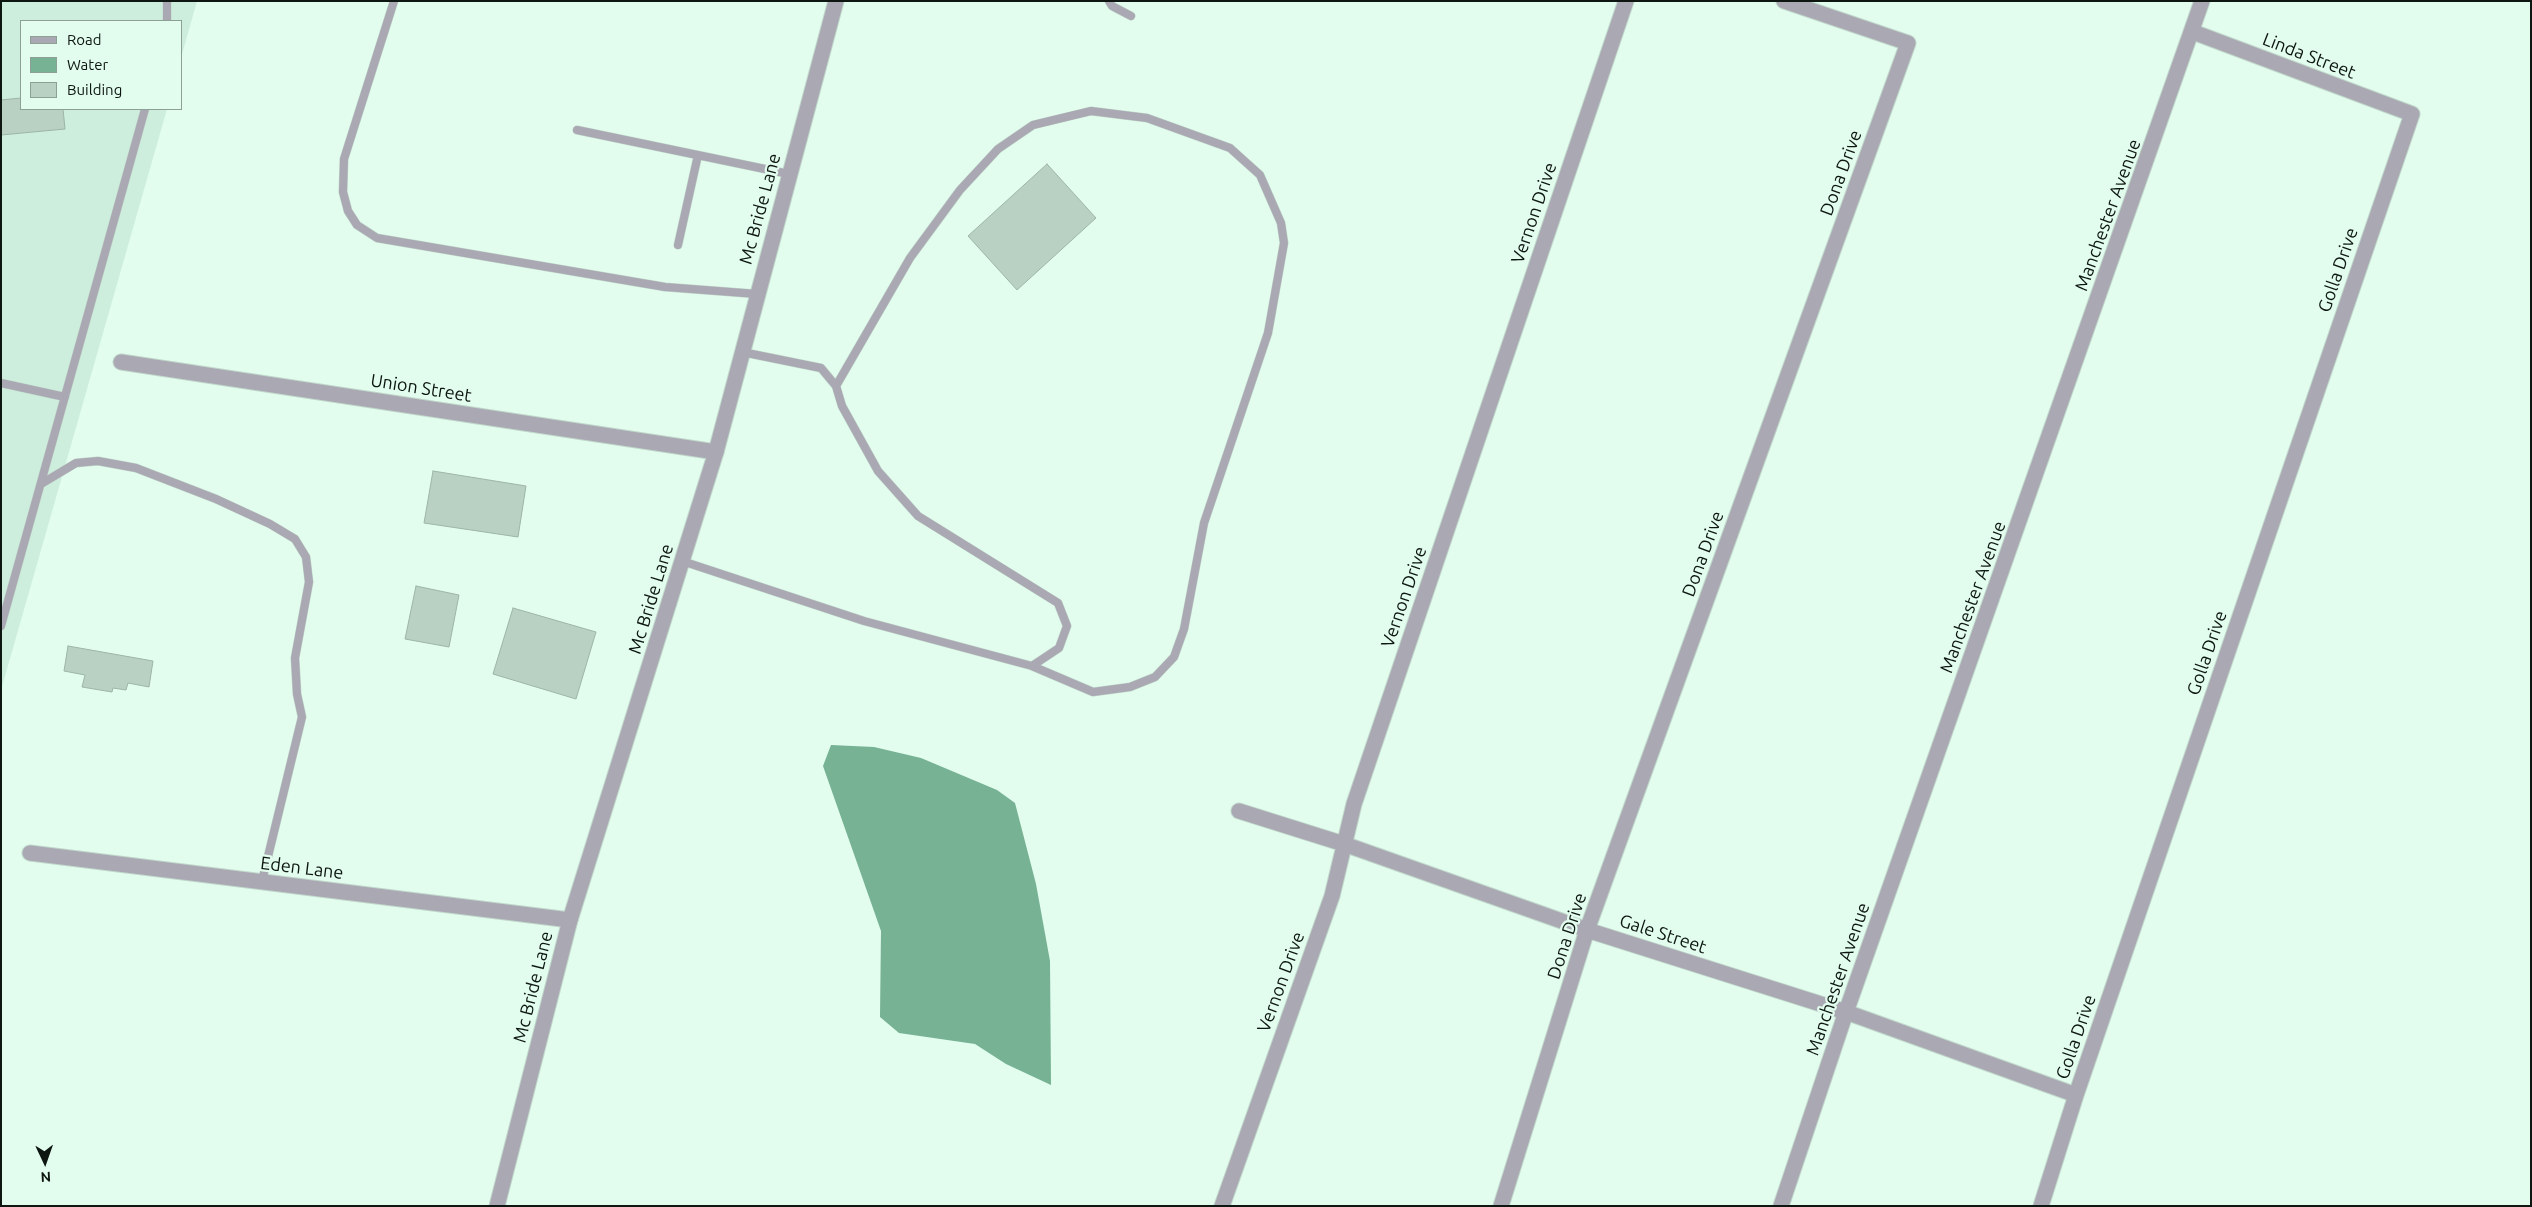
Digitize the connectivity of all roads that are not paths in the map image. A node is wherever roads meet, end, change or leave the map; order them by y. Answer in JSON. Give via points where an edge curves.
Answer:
{"nodes":[{"id":1,"x":167,"y":1,"type":"edge"},
{"id":2,"x":394,"y":1,"type":"edge"},
{"id":3,"x":836,"y":1,"type":"edge"},
{"id":4,"x":1109,"y":1,"type":"edge"},
{"id":5,"x":1626,"y":1,"type":"edge"},
{"id":6,"x":1784,"y":1,"type":"edge"},
{"id":7,"x":2202,"y":1,"type":"edge"},
{"id":8,"x":1132,"y":16,"type":"dead end"},
{"id":9,"x":167,"y":20,"type":"edge"},
{"id":10,"x":2193,"y":32,"type":"junction"},
{"id":11,"x":145,"y":110,"type":"edge"},
{"id":12,"x":2412,"y":114,"type":"joint"},
{"id":13,"x":577,"y":130,"type":"dead end"},
{"id":14,"x":698,"y":155,"type":"junction"},
{"id":15,"x":789,"y":174,"type":"junction"},
{"id":16,"x":678,"y":245,"type":"dead end"},
{"id":17,"x":756,"y":294,"type":"junction"},
{"id":18,"x":742,"y":352,"type":"junction"},
{"id":19,"x":121,"y":362,"type":"dead end"},
{"id":20,"x":1,"y":383,"type":"edge"},
{"id":21,"x":836,"y":386,"type":"junction"},
{"id":22,"x":65,"y":397,"type":"junction"},
{"id":23,"x":716,"y":452,"type":"junction"},
{"id":24,"x":41,"y":484,"type":"junction"},
{"id":25,"x":682,"y":561,"type":"junction"},
{"id":26,"x":1,"y":626,"type":"edge"},
{"id":27,"x":1032,"y":666,"type":"junction"},
{"id":28,"x":1239,"y":811,"type":"dead end"},
{"id":29,"x":1344,"y":844,"type":"junction"},
{"id":30,"x":30,"y":853,"type":"dead end"},
{"id":31,"x":262,"y":882,"type":"junction"},
{"id":32,"x":570,"y":920,"type":"junction"},
{"id":33,"x":1587,"y":930,"type":"junction"},
{"id":34,"x":1846,"y":1012,"type":"junction"},
{"id":35,"x":2076,"y":1095,"type":"junction"},
{"id":36,"x":497,"y":1206,"type":"edge"},
{"id":37,"x":1222,"y":1206,"type":"edge"},
{"id":38,"x":1501,"y":1206,"type":"edge"},
{"id":39,"x":1781,"y":1206,"type":"edge"},
{"id":40,"x":2041,"y":1206,"type":"edge"}],
"edges":[{"from":1,"to":9,"type":"lane"},
{"from":2,"to":17,"type":"lane","via":[[344,159],[343,192],[348,211],[357,225],[377,238],[665,287]]},
{"from":3,"to":15,"type":"street","name":"Mc Bride Lane"},
{"from":4,"to":8,"type":"lane","via":[[1112,6]]},
{"from":5,"to":29,"type":"street","name":"Vernon Drive","via":[[1354,804]]},
{"from":6,"to":33,"type":"street","name":"Dona Drive","via":[[1908,43]]},
{"from":7,"to":10,"type":"street","name":"Manchester Avenue"},
{"from":10,"to":12,"type":"street","name":"Linda Street"},
{"from":10,"to":34,"type":"street","name":"Manchester Avenue"},
{"from":11,"to":22,"type":"lane"},
{"from":12,"to":35,"type":"street","name":"Golla Drive"},
{"from":13,"to":14,"type":"lane"},
{"from":14,"to":15,"type":"lane"},
{"from":14,"to":16,"type":"lane"},
{"from":15,"to":17,"type":"street","name":"Mc Bride Lane"},
{"from":17,"to":18,"type":"street","name":"Mc Bride Lane"},
{"from":18,"to":21,"type":"lane","via":[[820,368]]},
{"from":18,"to":23,"type":"street","name":"Mc Bride Lane"},
{"from":19,"to":23,"type":"street","name":"Union Street"},
{"from":20,"to":22,"type":"lane"},
{"from":21,"to":27,"type":"lane","via":[[842,406],[878,471],[918,516],[1058,603],[1067,626],[1059,648]]},
{"from":21,"to":27,"type":"lane","via":[[910,258],[960,190],[998,149],[1033,125],[1091,111],[1147,118],[1230,148],[1260,175],[1282,223],[1284,243],[1268,333],[1204,523],[1184,629],[1174,657],[1155,678],[1130,687],[1093,692]]},
{"from":22,"to":24,"type":"lane"},
{"from":23,"to":25,"type":"street","name":"Mc Bride Lane"},
{"from":24,"to":26,"type":"lane"},
{"from":24,"to":31,"type":"lane","via":[[76,463],[98,461],[136,468],[270,524],[295,539],[306,558],[309,582],[295,658],[302,717]]},
{"from":25,"to":27,"type":"lane","via":[[864,621]]},
{"from":25,"to":32,"type":"street","name":"Mc Bride Lane"},
{"from":28,"to":29,"type":"street","name":"Gale Street"},
{"from":29,"to":33,"type":"street","name":"Gale Street"},
{"from":29,"to":37,"type":"street","name":"Vernon Drive","via":[[1332,896]]},
{"from":30,"to":31,"type":"street","name":"Eden Lane"},
{"from":31,"to":32,"type":"street","name":"Eden Lane"},
{"from":32,"to":36,"type":"street","name":"Mc Bride Lane"},
{"from":33,"to":34,"type":"street","name":"Gale Street"},
{"from":33,"to":38,"type":"street","name":"Dona Drive"},
{"from":34,"to":35,"type":"street","name":"Gale Street"},
{"from":34,"to":39,"type":"street","name":"Manchester Avenue"},
{"from":35,"to":40,"type":"street","name":"Golla Drive"}]}
